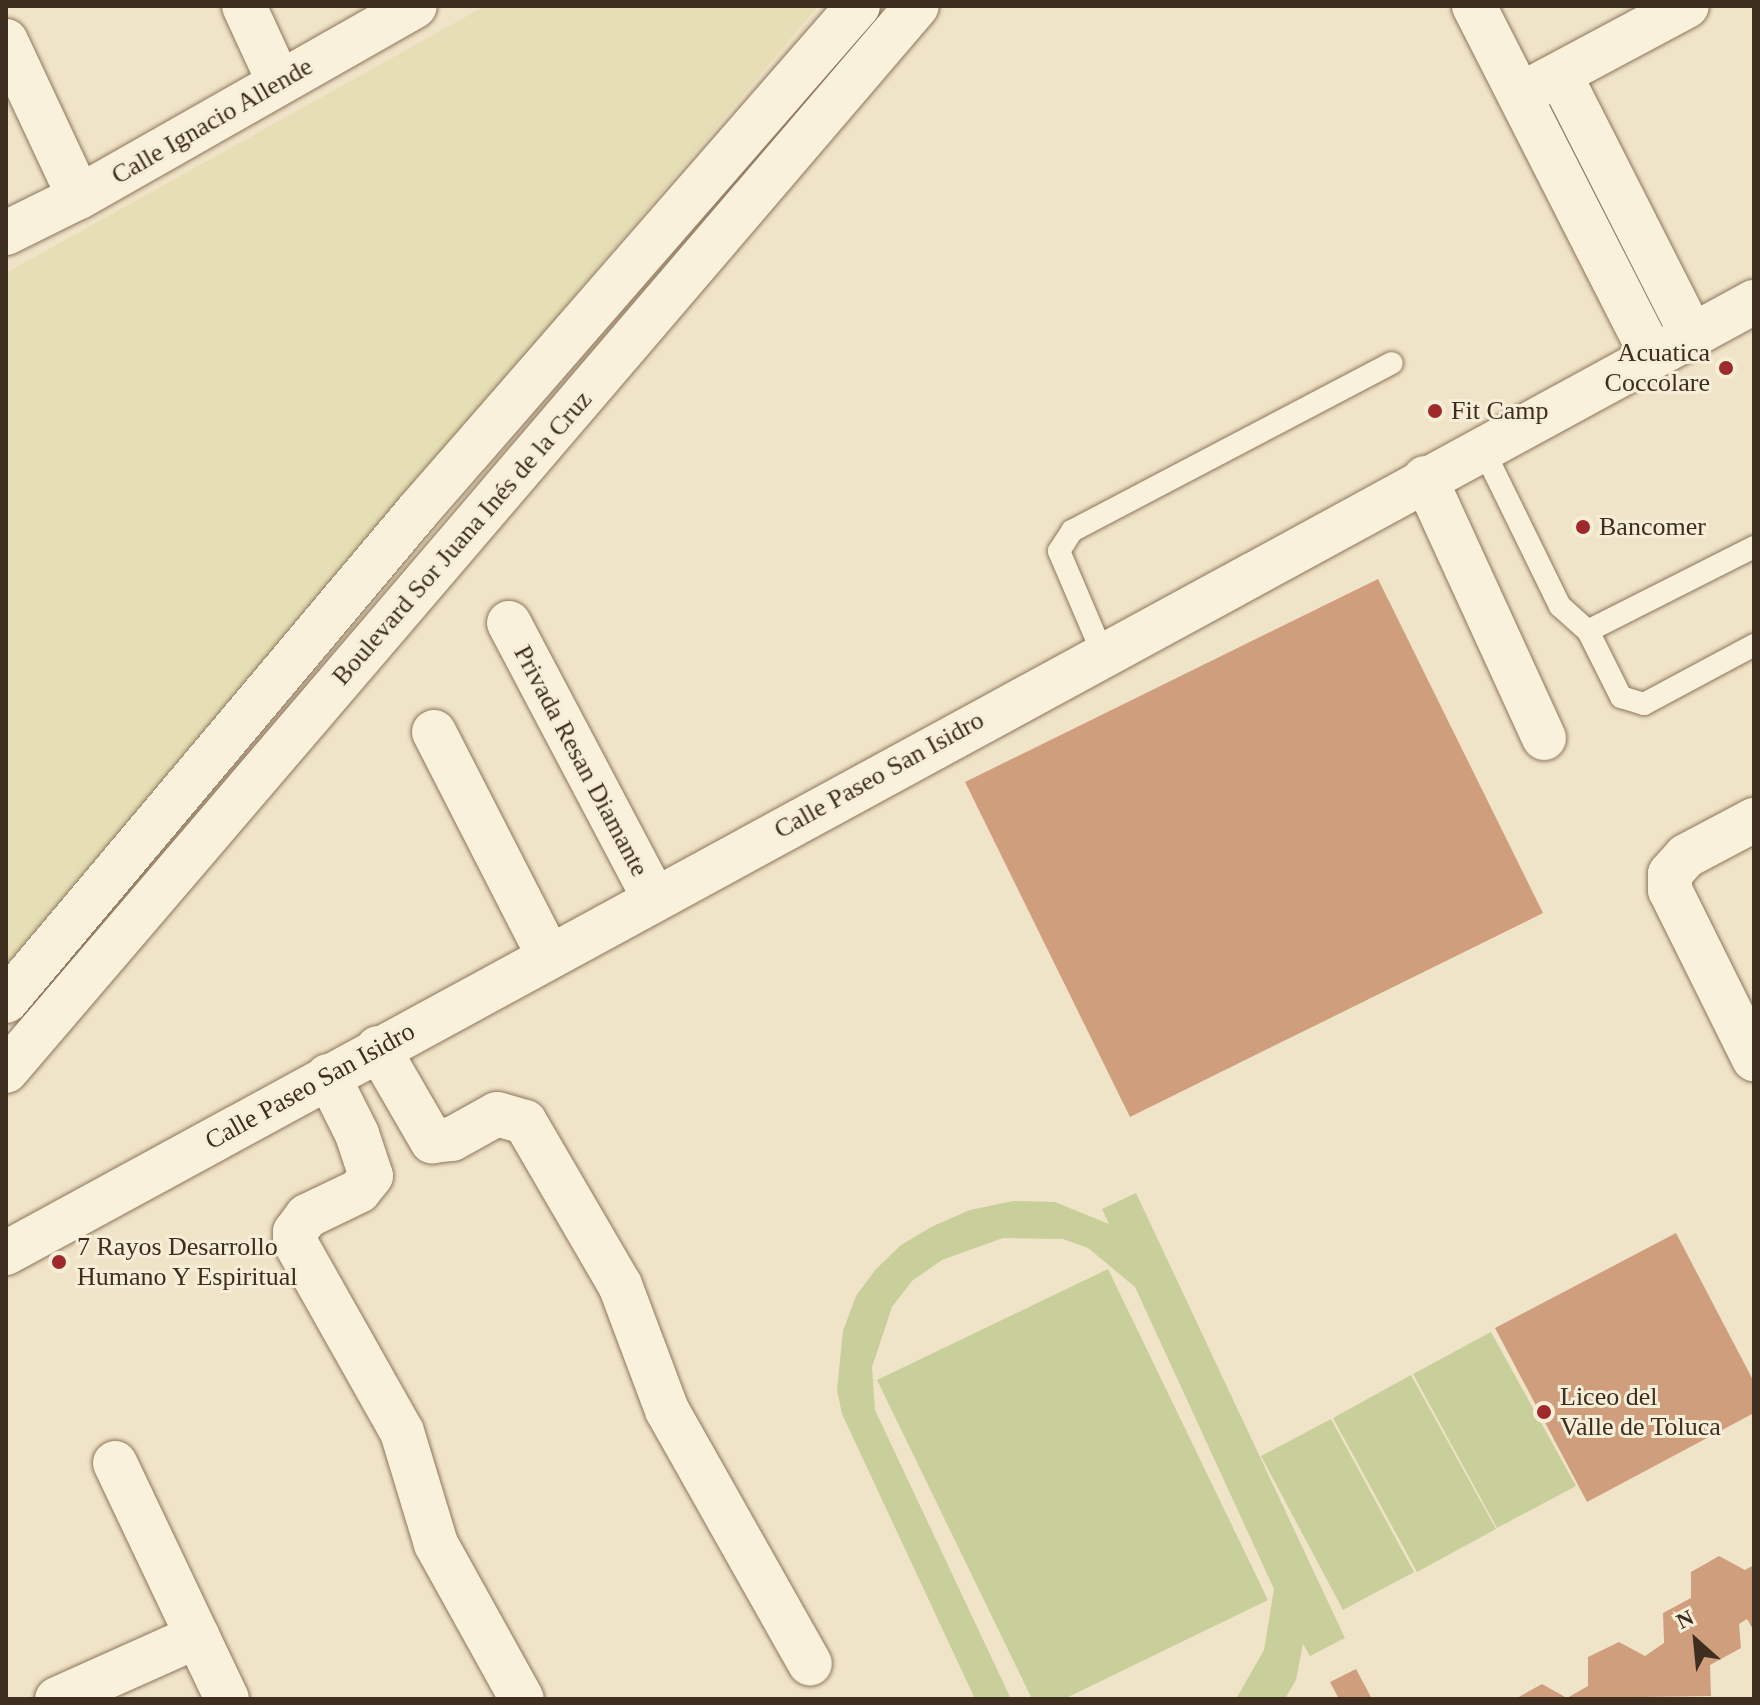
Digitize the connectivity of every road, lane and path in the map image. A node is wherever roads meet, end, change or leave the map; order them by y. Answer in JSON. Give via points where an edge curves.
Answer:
{"nodes":[{"id":1,"x":244,"y":6,"type":"edge"},
{"id":2,"x":415,"y":6,"type":"edge"},
{"id":3,"x":858,"y":6,"type":"edge"},
{"id":4,"x":917,"y":6,"type":"edge"},
{"id":5,"x":1474,"y":6,"type":"edge"},
{"id":6,"x":1687,"y":6,"type":"edge"},
{"id":7,"x":6,"y":41,"type":"edge"},
{"id":8,"x":1560,"y":75,"type":"junction"},
{"id":9,"x":279,"y":82,"type":"junction"},
{"id":10,"x":1519,"y":95,"type":"junction"},
{"id":11,"x":79,"y":197,"type":"junction"},
{"id":12,"x":6,"y":233,"type":"edge"},
{"id":13,"x":1754,"y":302,"type":"edge"},
{"id":14,"x":1692,"y":335,"type":"junction"},
{"id":15,"x":1652,"y":356,"type":"junction"},
{"id":16,"x":1392,"y":363,"type":"dead end"},
{"id":17,"x":1482,"y":447,"type":"junction"},
{"id":18,"x":1425,"y":478,"type":"junction"},
{"id":19,"x":1754,"y":547,"type":"edge"},
{"id":20,"x":509,"y":623,"type":"dead end"},
{"id":21,"x":1588,"y":631,"type":"junction"},
{"id":22,"x":1754,"y":645,"type":"edge"},
{"id":23,"x":1102,"y":652,"type":"junction"},
{"id":24,"x":434,"y":732,"type":"dead end"},
{"id":25,"x":1544,"y":738,"type":"dead end"},
{"id":26,"x":1754,"y":820,"type":"edge"},
{"id":27,"x":654,"y":898,"type":"junction"},
{"id":28,"x":548,"y":955,"type":"junction"},
{"id":29,"x":6,"y":1001,"type":"edge"},
{"id":30,"x":378,"y":1048,"type":"junction"},
{"id":31,"x":1754,"y":1059,"type":"edge"},
{"id":32,"x":6,"y":1071,"type":"edge"},
{"id":33,"x":328,"y":1076,"type":"junction"},
{"id":34,"x":6,"y":1253,"type":"edge"},
{"id":35,"x":115,"y":1463,"type":"dead end"},
{"id":36,"x":198,"y":1636,"type":"junction"},
{"id":37,"x":810,"y":1664,"type":"dead end"},
{"id":38,"x":57,"y":1699,"type":"edge"},
{"id":39,"x":227,"y":1699,"type":"edge"},
{"id":40,"x":522,"y":1699,"type":"edge"}],
"edges":[{"from":1,"to":9,"type":"street"},
{"from":2,"to":9,"type":"street","name":"Calle Ignacio Allende"},
{"from":3,"to":29,"type":"street","name":"Boulevard Sor Juana Inés de la Cruz","via":[[417,512]]},
{"from":4,"to":32,"type":"street","name":"Boulevard Sor Juana Inés de la Cruz"},
{"from":5,"to":10,"type":"street"},
{"from":6,"to":8,"type":"street"},
{"from":7,"to":11,"type":"street"},
{"from":8,"to":10,"type":"street"},
{"from":8,"to":14,"type":"street"},
{"from":9,"to":11,"type":"street","name":"Calle Ignacio Allende"},
{"from":10,"to":15,"type":"street"},
{"from":11,"to":12,"type":"street","name":"Calle Ignacio Allende"},
{"from":13,"to":14,"type":"street","name":"Calle Paseo San Isidro"},
{"from":14,"to":15,"type":"street","name":"Calle Paseo San Isidro"},
{"from":15,"to":17,"type":"street","name":"Calle Paseo San Isidro"},
{"from":16,"to":23,"type":"lane","via":[[1072,531],[1059,551]]},
{"from":17,"to":18,"type":"street","name":"Calle Paseo San Isidro"},
{"from":17,"to":21,"type":"lane","via":[[1560,606]]},
{"from":18,"to":23,"type":"street","name":"Calle Paseo San Isidro"},
{"from":18,"to":25,"type":"street"},
{"from":19,"to":21,"type":"lane"},
{"from":20,"to":27,"type":"street","name":"Privada Resan Diamante"},
{"from":21,"to":22,"type":"lane","via":[[1621,697],[1644,704]]},
{"from":23,"to":27,"type":"street","name":"Calle Paseo San Isidro"},
{"from":24,"to":28,"type":"street"},
{"from":26,"to":31,"type":"street","via":[[1686,856],[1670,874],[1670,890]]},
{"from":27,"to":28,"type":"street","name":"Calle Paseo San Isidro"},
{"from":28,"to":30,"type":"street","name":"Calle Paseo San Isidro"},
{"from":30,"to":33,"type":"street","name":"Calle Paseo San Isidro"},
{"from":30,"to":37,"type":"street","via":[[432,1141],[452,1139],[497,1114],[525,1122],[620,1285],[667,1410]]},
{"from":33,"to":34,"type":"street","name":"Calle Paseo San Isidro"},
{"from":33,"to":40,"type":"street","via":[[371,1176],[359,1191],[300,1224],[295,1242],[402,1432],[436,1544]]},
{"from":35,"to":36,"type":"street"},
{"from":36,"to":38,"type":"street"},
{"from":36,"to":39,"type":"street"}]}
